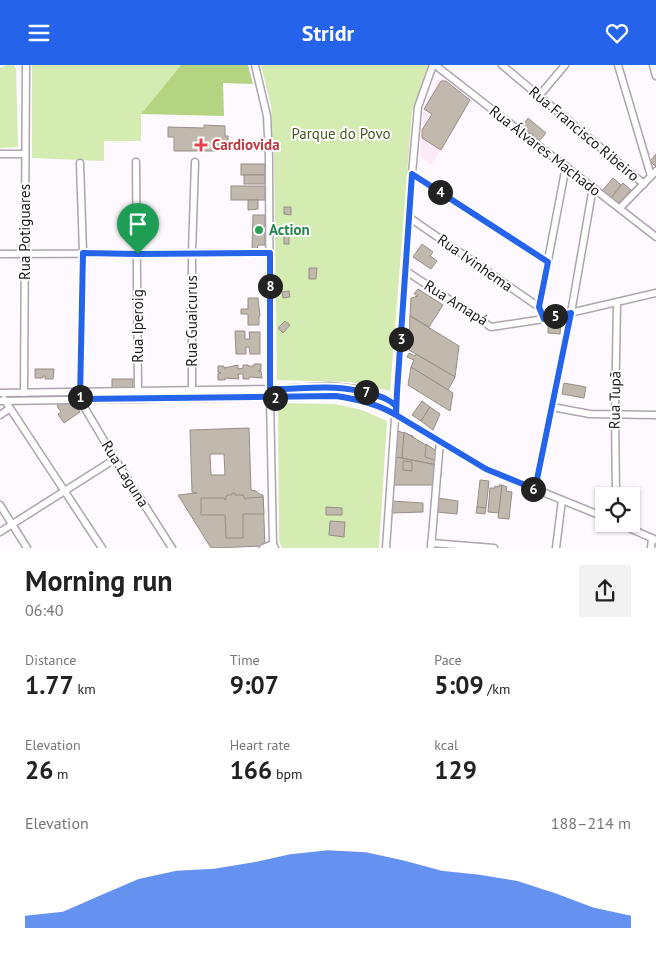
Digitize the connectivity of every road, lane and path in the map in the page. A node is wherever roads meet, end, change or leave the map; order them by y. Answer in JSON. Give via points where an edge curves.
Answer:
{"nodes":[{"id":1,"x":21,"y":65,"type":"edge"},
{"id":2,"x":255,"y":65,"type":"edge"},
{"id":3,"x":434,"y":65,"type":"edge"},
{"id":4,"x":502,"y":65,"type":"edge"},
{"id":5,"x":565,"y":65,"type":"edge"},
{"id":6,"x":618,"y":65,"type":"edge"},
{"id":7,"x":653,"y":65,"type":"edge"},
{"id":8,"x":25,"y":68,"type":"edge"},
{"id":9,"x":656,"y":76,"type":"edge"},
{"id":10,"x":539,"y":96,"type":"junction"},
{"id":11,"x":24,"y":154,"type":"junction"},
{"id":12,"x":0,"y":155,"type":"edge"},
{"id":13,"x":136,"y":162,"type":"dead end"},
{"id":14,"x":195,"y":162,"type":"dead end"},
{"id":15,"x":80,"y":163,"type":"dead end"},
{"id":16,"x":566,"y":166,"type":"junction"},
{"id":17,"x":412,"y":174,"type":"junction"},
{"id":18,"x":654,"y":174,"type":"edge"},
{"id":19,"x":644,"y":184,"type":"junction"},
{"id":20,"x":593,"y":187,"type":"junction"},
{"id":21,"x":620,"y":208,"type":"junction"},
{"id":22,"x":410,"y":218,"type":"junction"},
{"id":23,"x":656,"y":237,"type":"edge"},
{"id":24,"x":0,"y":253,"type":"edge"},
{"id":25,"x":83,"y":253,"type":"junction"},
{"id":26,"x":192,"y":253,"type":"junction"},
{"id":27,"x":270,"y":253,"type":"junction"},
{"id":28,"x":25,"y":254,"type":"junction"},
{"id":29,"x":138,"y":254,"type":"junction"},
{"id":30,"x":548,"y":262,"type":"junction"},
{"id":31,"x":406,"y":271,"type":"junction"},
{"id":32,"x":656,"y":293,"type":"edge"},
{"id":33,"x":617,"y":303,"type":"junction"},
{"id":34,"x":539,"y":307,"type":"junction"},
{"id":35,"x":571,"y":313,"type":"junction"},
{"id":36,"x":544,"y":319,"type":"junction"},
{"id":37,"x":270,"y":389,"type":"junction"},
{"id":38,"x":192,"y":390,"type":"junction"},
{"id":39,"x":138,"y":391,"type":"junction"},
{"id":40,"x":80,"y":392,"type":"junction"},
{"id":41,"x":1,"y":393,"type":"edge"},
{"id":42,"x":24,"y":393,"type":"junction"},
{"id":43,"x":270,"y":398,"type":"junction"},
{"id":44,"x":80,"y":399,"type":"junction"},
{"id":45,"x":137,"y":399,"type":"junction"},
{"id":46,"x":2,"y":401,"type":"edge"},
{"id":47,"x":396,"y":406,"type":"junction"},
{"id":48,"x":552,"y":407,"type":"junction"},
{"id":49,"x":9,"y":409,"type":"junction"},
{"id":50,"x":614,"y":414,"type":"junction"},
{"id":51,"x":0,"y":415,"type":"edge"},
{"id":52,"x":396,"y":415,"type":"junction"},
{"id":53,"x":656,"y":415,"type":"edge"},
{"id":54,"x":440,"y":441,"type":"junction"},
{"id":55,"x":115,"y":459,"type":"junction"},
{"id":56,"x":616,"y":487,"type":"edge"},
{"id":57,"x":535,"y":489,"type":"junction"},
{"id":58,"x":65,"y":490,"type":"junction"},
{"id":59,"x":562,"y":500,"type":"junction"},
{"id":60,"x":0,"y":505,"type":"edge"},
{"id":61,"x":595,"y":513,"type":"edge"},
{"id":62,"x":12,"y":524,"type":"junction"},
{"id":63,"x":0,"y":532,"type":"edge"},
{"id":64,"x":638,"y":532,"type":"edge"},
{"id":65,"x":654,"y":539,"type":"edge"},
{"id":66,"x":431,"y":545,"type":"edge"},
{"id":67,"x":274,"y":546,"type":"edge"},
{"id":68,"x":27,"y":548,"type":"edge"},
{"id":69,"x":102,"y":548,"type":"edge"},
{"id":70,"x":172,"y":548,"type":"edge"},
{"id":71,"x":263,"y":548,"type":"edge"},
{"id":72,"x":386,"y":548,"type":"edge"},
{"id":73,"x":494,"y":548,"type":"edge"},
{"id":74,"x":556,"y":548,"type":"edge"},
{"id":75,"x":650,"y":548,"type":"edge"}],
"edges":[{"from":1,"to":8,"type":"street","name":"Rua Potiguares"},
{"from":2,"to":27,"type":"street","via":[[267,116]]},
{"from":3,"to":16,"type":"street","name":"Rua Álvares Machado"},
{"from":3,"to":17,"type":"street","via":[[418,107]]},
{"from":4,"to":10,"type":"street","name":"Rua Francisco Ribeiro"},
{"from":5,"to":10,"type":"street"},
{"from":6,"to":18,"type":"street"},
{"from":7,"to":9,"type":"street"},
{"from":8,"to":11,"type":"street","name":"Rua Potiguares"},
{"from":10,"to":19,"type":"street","name":"Rua Francisco Ribeiro"},
{"from":11,"to":12,"type":"street"},
{"from":11,"to":28,"type":"street","name":"Rua Potiguares"},
{"from":13,"to":29,"type":"street","name":"Rua Iperoig"},
{"from":14,"to":26,"type":"street","name":"Rua Guaicurus"},
{"from":15,"to":25,"type":"street"},
{"from":16,"to":20,"type":"street","name":"Rua Álvares Machado"},
{"from":16,"to":30,"type":"street"},
{"from":17,"to":22,"type":"street"},
{"from":17,"to":30,"type":"street"},
{"from":18,"to":19,"type":"street"},
{"from":19,"to":21,"type":"street"},
{"from":20,"to":21,"type":"street","name":"Rua Álvares Machado"},
{"from":20,"to":35,"type":"street"},
{"from":21,"to":23,"type":"street","name":"Rua Álvares Machado"},
{"from":22,"to":31,"type":"street"},
{"from":22,"to":34,"type":"street","name":"Rua Ivinhema"},
{"from":24,"to":28,"type":"street"},
{"from":25,"to":28,"type":"street"},
{"from":25,"to":29,"type":"street"},
{"from":25,"to":40,"type":"street"},
{"from":26,"to":27,"type":"street"},
{"from":26,"to":29,"type":"street"},
{"from":26,"to":38,"type":"street","name":"Rua Guaicurus"},
{"from":27,"to":37,"type":"street"},
{"from":28,"to":42,"type":"street","name":"Rua Potiguares"},
{"from":29,"to":39,"type":"street","name":"Rua Iperoig"},
{"from":30,"to":34,"type":"street"},
{"from":31,"to":36,"type":"street","name":"Rua Amapá","via":[[491,327]]},
{"from":31,"to":47,"type":"street"},
{"from":32,"to":33,"type":"street","name":"Rua Amapá"},
{"from":33,"to":35,"type":"street","name":"Rua Amapá"},
{"from":33,"to":50,"type":"street","name":"Rua Tupã"},
{"from":34,"to":36,"type":"street"},
{"from":35,"to":36,"type":"street","name":"Rua Amapá"},
{"from":35,"to":48,"type":"street"},
{"from":37,"to":38,"type":"street"},
{"from":37,"to":43,"type":"street"},
{"from":37,"to":47,"type":"street","via":[[329,386],[356,389],[390,400]]},
{"from":38,"to":39,"type":"street"},
{"from":39,"to":40,"type":"street"},
{"from":39,"to":45,"type":"street","name":"Rua Iperoig"},
{"from":40,"to":42,"type":"street"},
{"from":40,"to":44,"type":"street"},
{"from":41,"to":42,"type":"street"},
{"from":41,"to":46,"type":"street"},
{"from":43,"to":45,"type":"street"},
{"from":43,"to":52,"type":"street","via":[[336,396],[356,399]]},
{"from":43,"to":67,"type":"street"},
{"from":44,"to":45,"type":"street"},
{"from":44,"to":46,"type":"street"},
{"from":44,"to":55,"type":"street","name":"Rua Laguna"},
{"from":46,"to":49,"type":"street"},
{"from":47,"to":52,"type":"street"},
{"from":48,"to":50,"type":"street","via":[[590,414]]},
{"from":48,"to":57,"type":"street"},
{"from":49,"to":51,"type":"street"},
{"from":49,"to":58,"type":"street"},
{"from":50,"to":53,"type":"street"},
{"from":50,"to":56,"type":"street","name":"Rua Tupã"},
{"from":52,"to":54,"type":"street"},
{"from":52,"to":72,"type":"street"},
{"from":54,"to":57,"type":"street","via":[[486,469]]},
{"from":54,"to":66,"type":"street"},
{"from":55,"to":58,"type":"street"},
{"from":55,"to":70,"type":"street","name":"Rua Laguna"},
{"from":57,"to":59,"type":"street"},
{"from":58,"to":62,"type":"street"},
{"from":58,"to":69,"type":"street"},
{"from":59,"to":61,"type":"street"},
{"from":59,"to":74,"type":"street"},
{"from":60,"to":62,"type":"street"},
{"from":62,"to":63,"type":"street"},
{"from":62,"to":68,"type":"street"},
{"from":64,"to":65,"type":"street"},
{"from":65,"to":75,"type":"street"},
{"from":66,"to":73,"type":"street"},
{"from":67,"to":71,"type":"street"}]}
